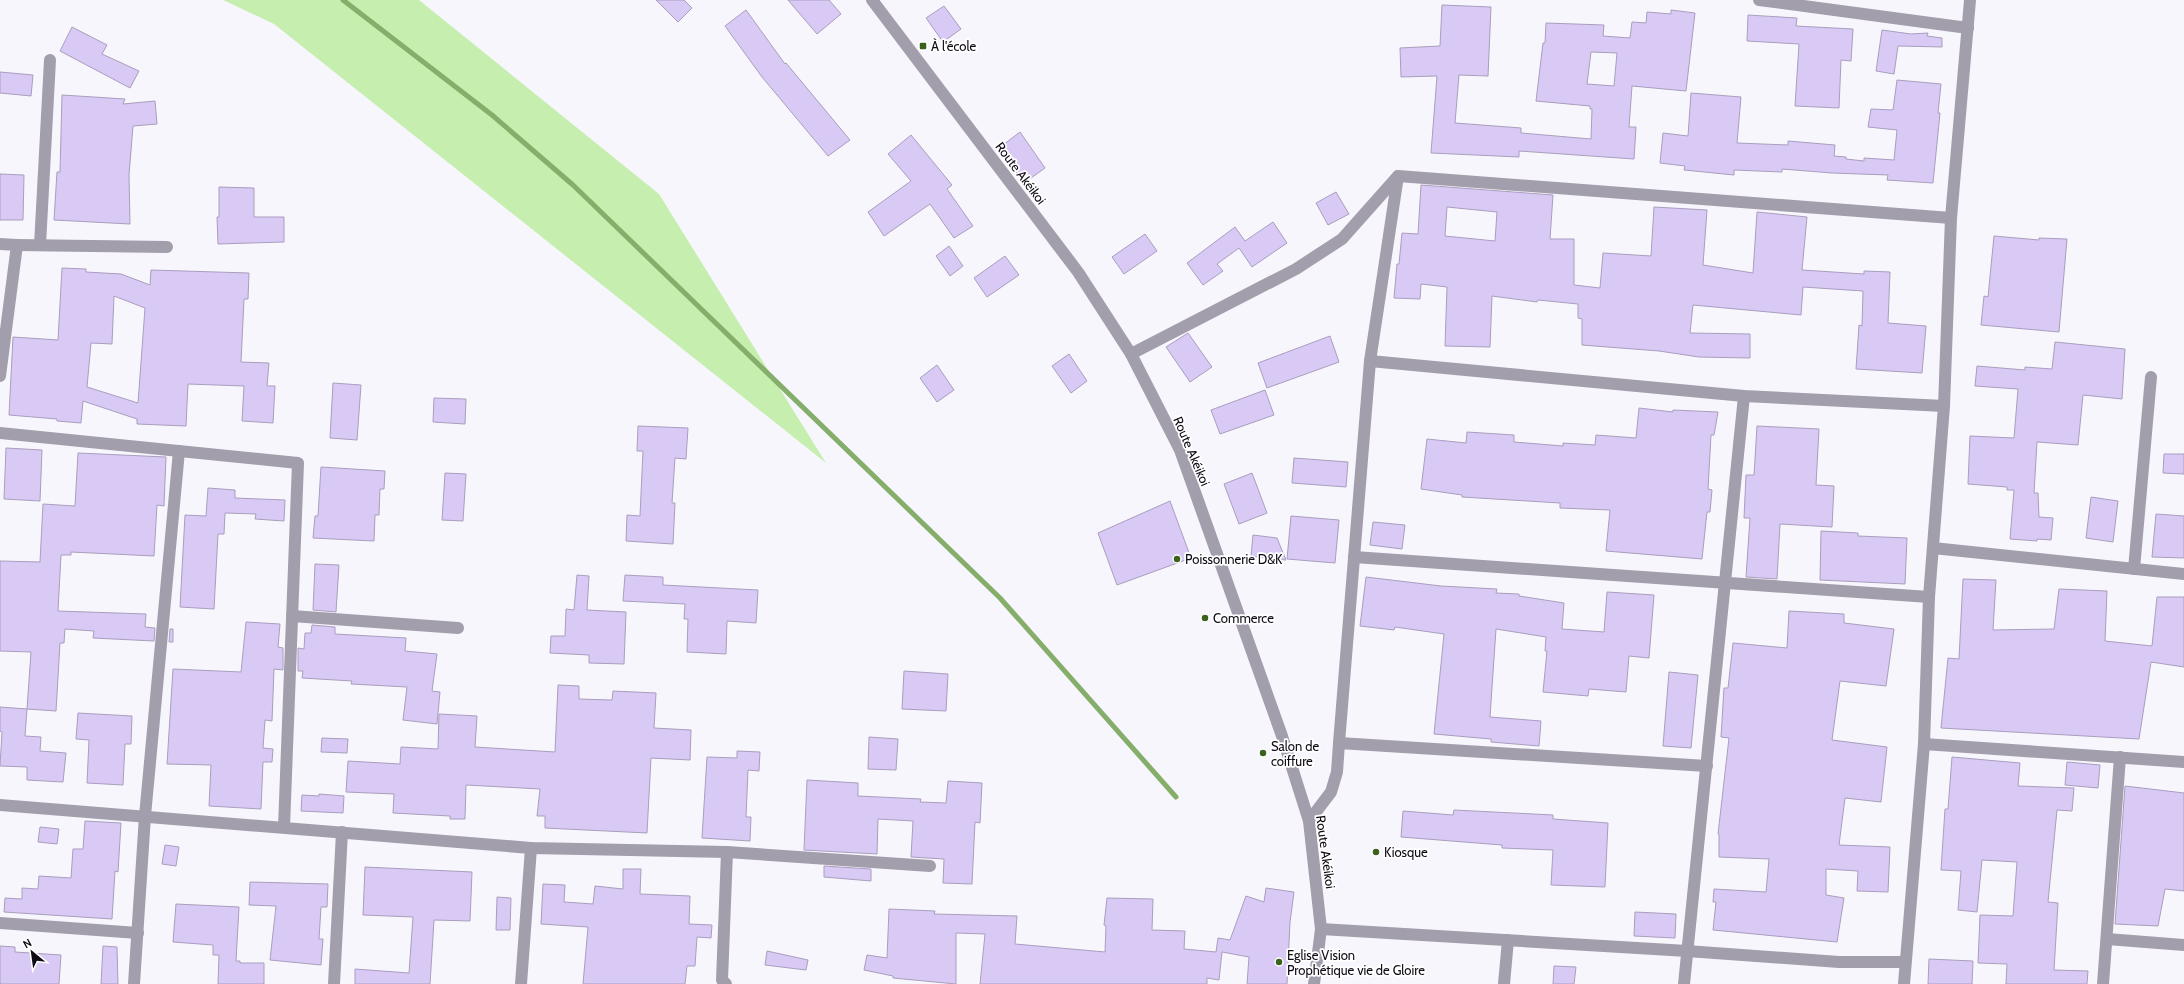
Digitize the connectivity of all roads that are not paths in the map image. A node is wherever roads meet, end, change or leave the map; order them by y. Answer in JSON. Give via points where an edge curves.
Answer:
{"nodes":[{"id":1,"x":872,"y":0,"type":"edge"},
{"id":2,"x":1759,"y":0,"type":"edge"},
{"id":3,"x":1970,"y":0,"type":"edge"},
{"id":4,"x":1968,"y":28,"type":"junction"},
{"id":5,"x":50,"y":60,"type":"dead end"},
{"id":6,"x":1398,"y":176,"type":"junction"},
{"id":7,"x":1951,"y":218,"type":"junction"},
{"id":8,"x":0,"y":244,"type":"edge"},
{"id":9,"x":17,"y":245,"type":"junction"},
{"id":10,"x":40,"y":246,"type":"junction"},
{"id":11,"x":167,"y":247,"type":"dead end"},
{"id":12,"x":1131,"y":354,"type":"junction"},
{"id":13,"x":1370,"y":361,"type":"junction"},
{"id":14,"x":0,"y":376,"type":"edge"},
{"id":15,"x":2151,"y":377,"type":"dead end"},
{"id":16,"x":1744,"y":396,"type":"junction"},
{"id":17,"x":1944,"y":406,"type":"junction"},
{"id":18,"x":0,"y":433,"type":"edge"},
{"id":19,"x":179,"y":451,"type":"junction"},
{"id":20,"x":1933,"y":548,"type":"junction"},
{"id":21,"x":1354,"y":557,"type":"junction"},
{"id":22,"x":2134,"y":569,"type":"junction"},
{"id":23,"x":2184,"y":574,"type":"edge"},
{"id":24,"x":1726,"y":582,"type":"junction"},
{"id":25,"x":1929,"y":597,"type":"junction"},
{"id":26,"x":292,"y":616,"type":"junction"},
{"id":27,"x":458,"y":628,"type":"dead end"},
{"id":28,"x":1339,"y":743,"type":"junction"},
{"id":29,"x":1924,"y":744,"type":"junction"},
{"id":30,"x":2120,"y":757,"type":"junction"},
{"id":31,"x":2184,"y":762,"type":"edge"},
{"id":32,"x":1707,"y":766,"type":"junction"},
{"id":33,"x":0,"y":805,"type":"edge"},
{"id":34,"x":145,"y":816,"type":"junction"},
{"id":35,"x":1309,"y":821,"type":"junction"},
{"id":36,"x":284,"y":828,"type":"junction"},
{"id":37,"x":342,"y":832,"type":"junction"},
{"id":38,"x":531,"y":848,"type":"junction"},
{"id":39,"x":727,"y":852,"type":"junction"},
{"id":40,"x":930,"y":866,"type":"dead end"},
{"id":41,"x":0,"y":923,"type":"edge"},
{"id":42,"x":1321,"y":929,"type":"junction"},
{"id":43,"x":138,"y":933,"type":"junction"},
{"id":44,"x":2107,"y":939,"type":"junction"},
{"id":45,"x":1508,"y":940,"type":"junction"},
{"id":46,"x":2184,"y":945,"type":"edge"},
{"id":47,"x":1687,"y":951,"type":"junction"},
{"id":48,"x":1904,"y":962,"type":"junction"},
{"id":49,"x":134,"y":984,"type":"edge"},
{"id":50,"x":334,"y":984,"type":"edge"},
{"id":51,"x":521,"y":984,"type":"edge"},
{"id":52,"x":726,"y":984,"type":"edge"},
{"id":53,"x":1314,"y":984,"type":"edge"},
{"id":54,"x":1504,"y":984,"type":"edge"},
{"id":55,"x":1684,"y":984,"type":"edge"},
{"id":56,"x":1904,"y":984,"type":"edge"},
{"id":57,"x":2104,"y":984,"type":"edge"}],
"edges":[{"from":1,"to":12,"type":"street","name":"Route Akéikoi","via":[[1078,272]]},
{"from":2,"to":4,"type":"street"},
{"from":3,"to":4,"type":"street"},
{"from":4,"to":7,"type":"street"},
{"from":5,"to":10,"type":"street"},
{"from":6,"to":7,"type":"street"},
{"from":6,"to":12,"type":"street","via":[[1342,239],[1318,255],[1296,269]]},
{"from":6,"to":13,"type":"street"},
{"from":7,"to":17,"type":"street"},
{"from":8,"to":9,"type":"street"},
{"from":9,"to":10,"type":"street"},
{"from":9,"to":14,"type":"street"},
{"from":10,"to":11,"type":"street"},
{"from":12,"to":35,"type":"street","name":"Route Akéikoi","via":[[1180,450],[1282,736]]},
{"from":13,"to":16,"type":"street"},
{"from":13,"to":21,"type":"street"},
{"from":15,"to":22,"type":"street"},
{"from":16,"to":17,"type":"street"},
{"from":16,"to":24,"type":"street"},
{"from":17,"to":20,"type":"street"},
{"from":18,"to":19,"type":"street"},
{"from":19,"to":26,"type":"street","via":[[298,463]]},
{"from":19,"to":34,"type":"street"},
{"from":20,"to":22,"type":"street"},
{"from":20,"to":25,"type":"street"},
{"from":21,"to":24,"type":"street"},
{"from":21,"to":28,"type":"street"},
{"from":22,"to":23,"type":"street"},
{"from":24,"to":25,"type":"street"},
{"from":24,"to":32,"type":"street"},
{"from":25,"to":29,"type":"street"},
{"from":26,"to":27,"type":"street"},
{"from":26,"to":36,"type":"street"},
{"from":28,"to":32,"type":"street"},
{"from":28,"to":35,"type":"street","via":[[1331,792]]},
{"from":29,"to":30,"type":"street"},
{"from":29,"to":48,"type":"street"},
{"from":30,"to":31,"type":"street"},
{"from":30,"to":44,"type":"street"},
{"from":32,"to":47,"type":"street"},
{"from":33,"to":34,"type":"street"},
{"from":34,"to":36,"type":"street"},
{"from":34,"to":43,"type":"street"},
{"from":35,"to":42,"type":"street","name":"Route Akéikoi"},
{"from":36,"to":37,"type":"street"},
{"from":37,"to":38,"type":"street"},
{"from":37,"to":50,"type":"street"},
{"from":38,"to":39,"type":"street"},
{"from":38,"to":51,"type":"street"},
{"from":39,"to":40,"type":"street"},
{"from":39,"to":52,"type":"street","via":[[722,980]]},
{"from":41,"to":43,"type":"street"},
{"from":42,"to":45,"type":"street"},
{"from":42,"to":53,"type":"street","name":"Route Akéikoi"},
{"from":43,"to":49,"type":"street"},
{"from":44,"to":46,"type":"street"},
{"from":44,"to":57,"type":"street"},
{"from":45,"to":47,"type":"street"},
{"from":45,"to":54,"type":"street"},
{"from":47,"to":48,"type":"street","via":[[1839,962]]},
{"from":47,"to":55,"type":"street"},
{"from":48,"to":56,"type":"street"}]}
